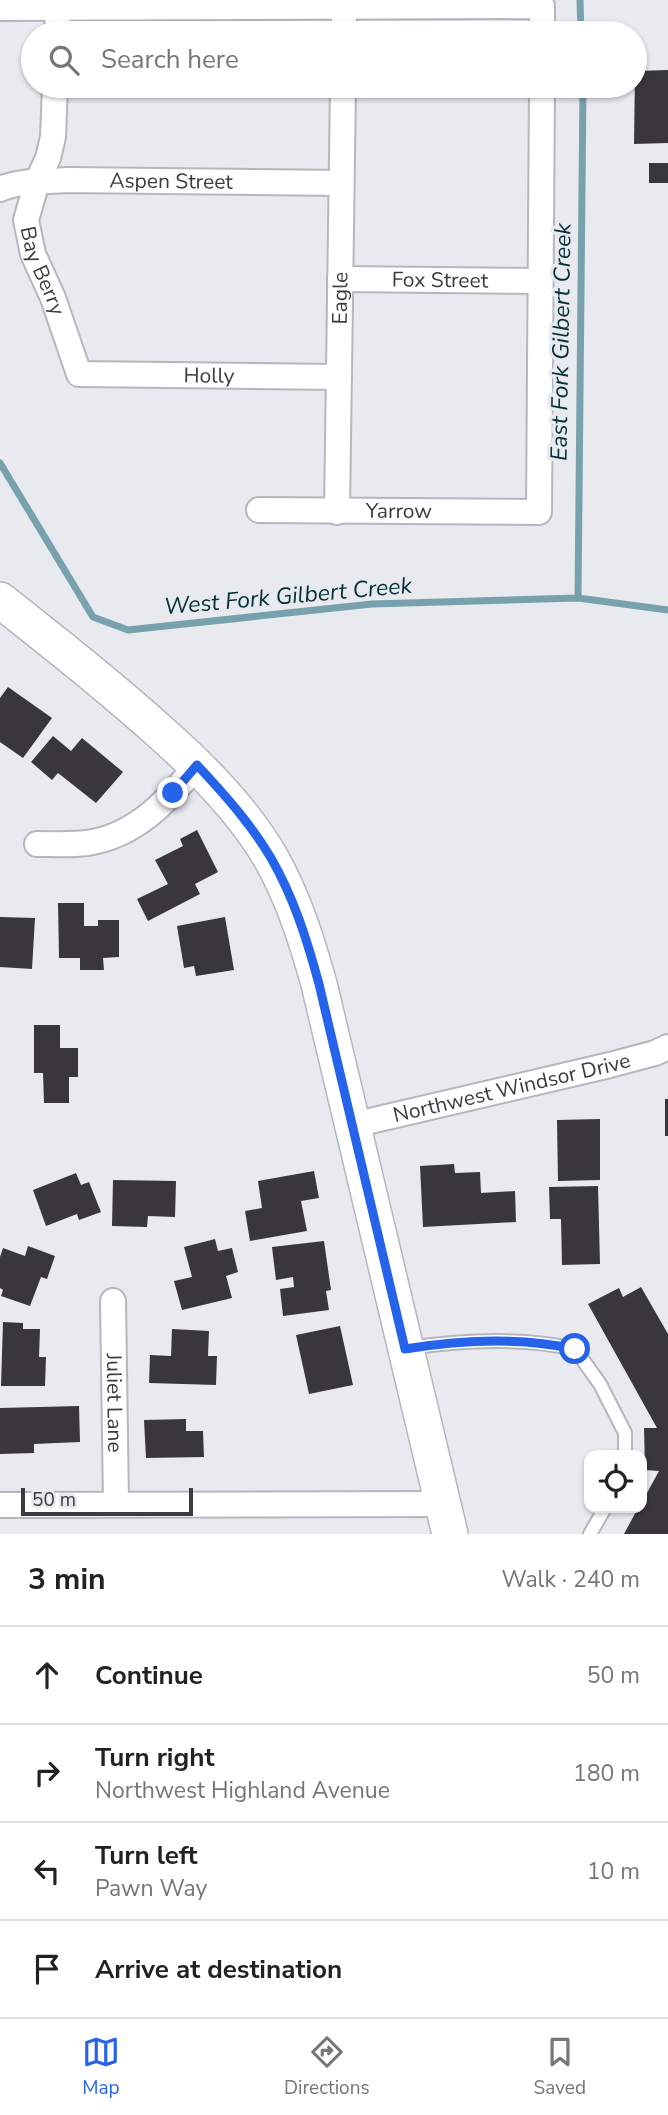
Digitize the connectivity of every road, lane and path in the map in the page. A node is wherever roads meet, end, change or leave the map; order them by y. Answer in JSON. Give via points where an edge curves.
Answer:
{"nodes":[{"id":1,"x":344,"y":5,"type":"junction"},
{"id":2,"x":0,"y":8,"type":"edge"},
{"id":3,"x":58,"y":8,"type":"junction"},
{"id":4,"x":57,"y":21,"type":"edge"},
{"id":5,"x":344,"y":21,"type":"edge"},
{"id":6,"x":542,"y":21,"type":"edge"},
{"id":7,"x":55,"y":98,"type":"edge"},
{"id":8,"x":343,"y":98,"type":"edge"},
{"id":9,"x":542,"y":98,"type":"edge"},
{"id":10,"x":37,"y":182,"type":"junction"},
{"id":11,"x":341,"y":183,"type":"junction"},
{"id":12,"x":0,"y":189,"type":"edge"},
{"id":13,"x":340,"y":279,"type":"junction"},
{"id":14,"x":540,"y":281,"type":"junction"},
{"id":15,"x":79,"y":374,"type":"joint"},
{"id":16,"x":339,"y":377,"type":"junction"},
{"id":17,"x":259,"y":510,"type":"dead end"},
{"id":18,"x":337,"y":512,"type":"junction"},
{"id":19,"x":0,"y":600,"type":"edge"},
{"id":20,"x":197,"y":765,"type":"junction"},
{"id":21,"x":37,"y":844,"type":"dead end"},
{"id":22,"x":668,"y":1047,"type":"edge"},
{"id":23,"x":353,"y":1125,"type":"junction"},
{"id":24,"x":113,"y":1301,"type":"dead end"},
{"id":25,"x":405,"y":1349,"type":"junction"},
{"id":26,"x":625,"y":1450,"type":"edge"},
{"id":27,"x":116,"y":1504,"type":"junction"},
{"id":28,"x":0,"y":1505,"type":"edge"},
{"id":29,"x":602,"y":1513,"type":"edge"},
{"id":30,"x":446,"y":1519,"type":"edge"},
{"id":31,"x":590,"y":1534,"type":"edge"}],
"edges":[{"from":1,"to":3,"type":"street"},
{"from":1,"to":5,"type":"street"},
{"from":1,"to":6,"type":"street","via":[[542,6]]},
{"from":2,"to":3,"type":"street"},
{"from":3,"to":4,"type":"street"},
{"from":7,"to":10,"type":"street","name":"Bay Berry","via":[[53,137]]},
{"from":8,"to":11,"type":"street","name":"Eagle"},
{"from":9,"to":14,"type":"street"},
{"from":10,"to":11,"type":"street","name":"Aspen Street"},
{"from":10,"to":12,"type":"street","name":"Aspen Street"},
{"from":10,"to":15,"type":"street","name":"Bay Berry","via":[[26,220],[28,233]]},
{"from":11,"to":13,"type":"street","name":"Eagle"},
{"from":13,"to":14,"type":"street","name":"Fox Street"},
{"from":13,"to":16,"type":"street","name":"Eagle"},
{"from":14,"to":18,"type":"street","name":"Yarrow","via":[[539,512]]},
{"from":15,"to":16,"type":"street","name":"Holly"},
{"from":16,"to":18,"type":"street","name":"Eagle"},
{"from":17,"to":18,"type":"street","name":"Yarrow"},
{"from":19,"to":20,"type":"main road"},
{"from":20,"to":21,"type":"street","via":[[144,821],[125,832],[85,843]]},
{"from":20,"to":23,"type":"main road","via":[[261,843],[288,890],[307,941]]},
{"from":22,"to":23,"type":"street","name":"Northwest Windsor Drive","via":[[610,1065]]},
{"from":23,"to":25,"type":"main road"},
{"from":24,"to":27,"type":"street","name":"Juliet Lane"},
{"from":25,"to":26,"type":"lane","via":[[515,1342],[546,1342],[575,1349],[600,1384],[625,1433]]},
{"from":25,"to":30,"type":"main road"},
{"from":27,"to":28,"type":"street"},
{"from":27,"to":30,"type":"street"},
{"from":29,"to":31,"type":"lane"}]}
